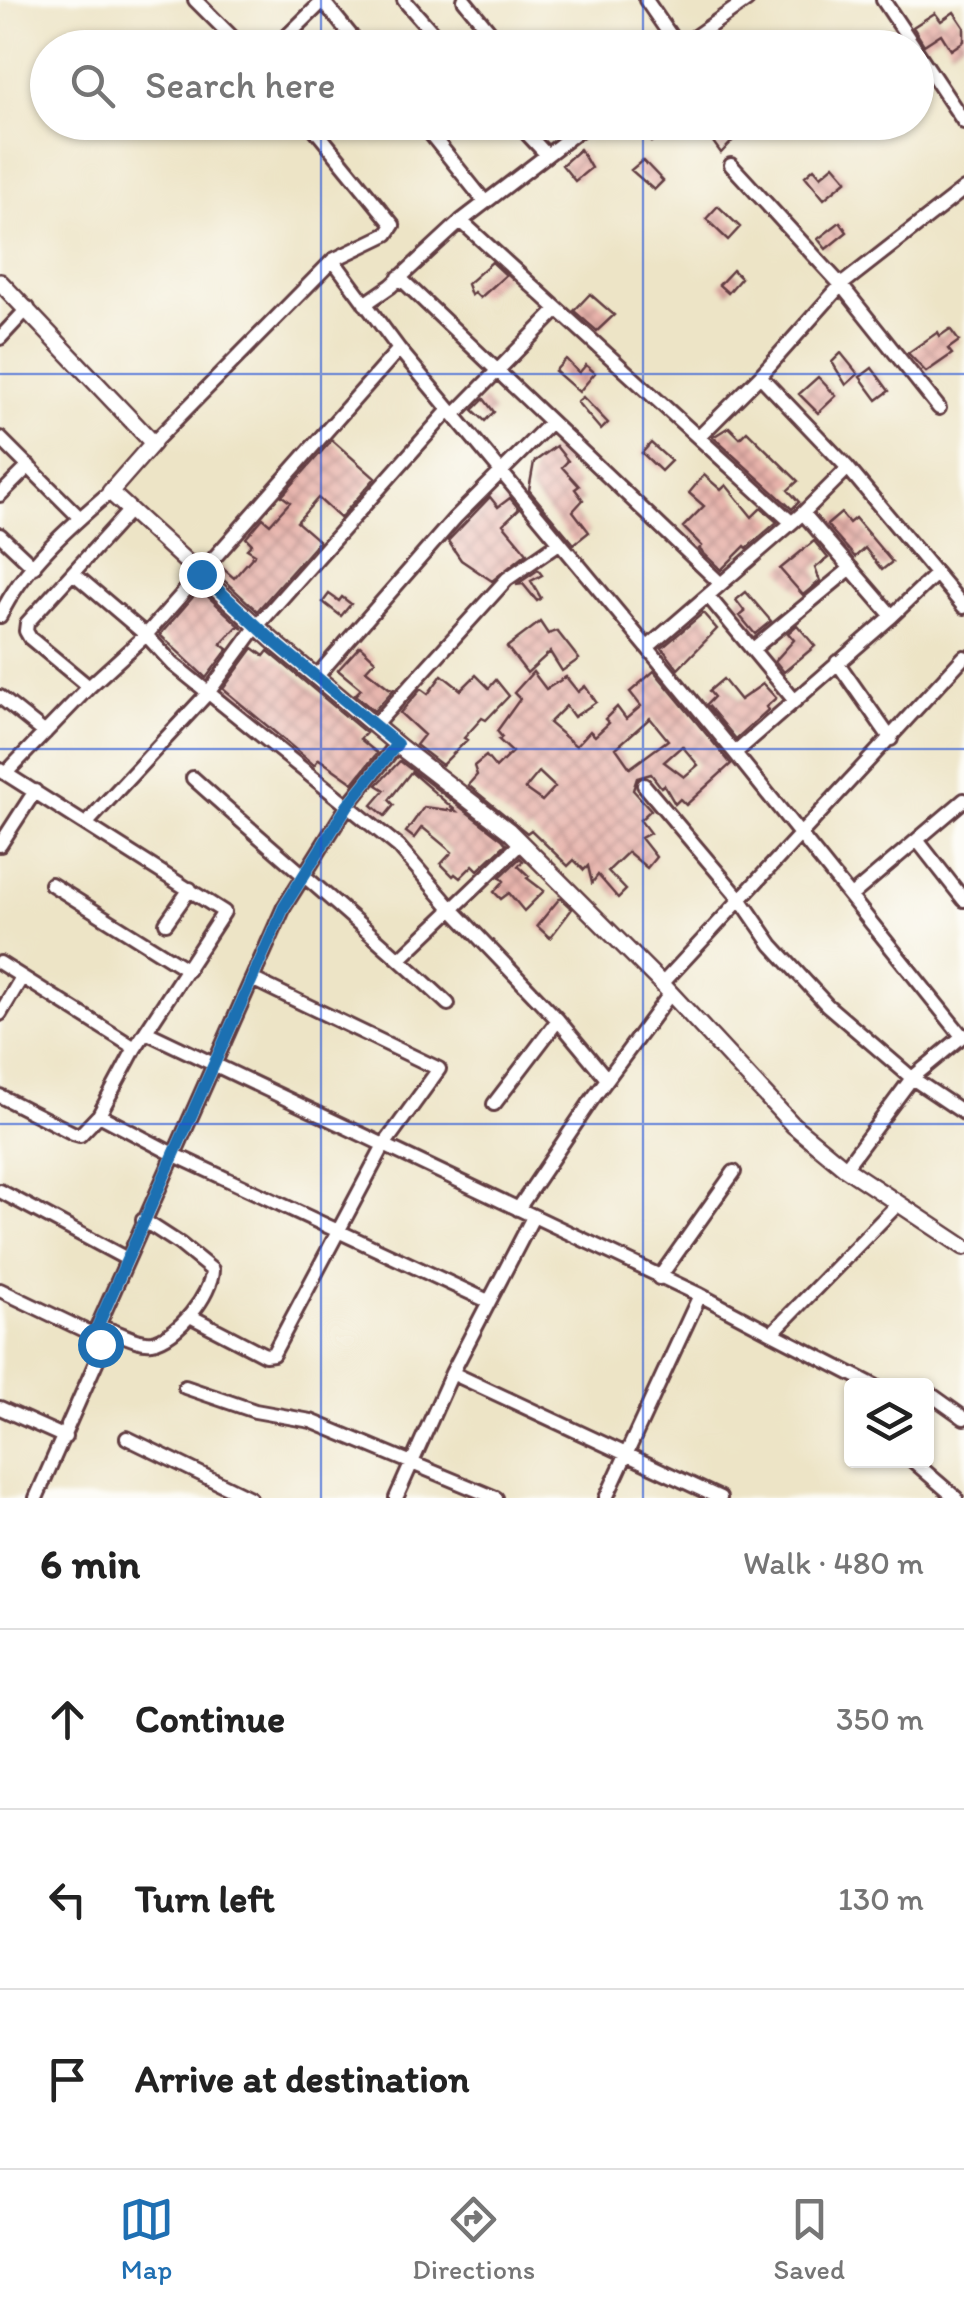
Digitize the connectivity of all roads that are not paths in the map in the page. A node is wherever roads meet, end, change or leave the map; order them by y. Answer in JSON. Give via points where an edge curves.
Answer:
{"nodes":[{"id":1,"x":195,"y":0,"type":"edge"},
{"id":2,"x":323,"y":0,"type":"edge"},
{"id":3,"x":404,"y":0,"type":"edge"},
{"id":4,"x":464,"y":0,"type":"edge"},
{"id":5,"x":646,"y":0,"type":"edge"},
{"id":6,"x":748,"y":0,"type":"edge"},
{"id":7,"x":883,"y":0,"type":"edge"},
{"id":8,"x":225,"y":30,"type":"edge"},
{"id":9,"x":293,"y":30,"type":"edge"},
{"id":10,"x":347,"y":30,"type":"edge"},
{"id":11,"x":430,"y":30,"type":"edge"},
{"id":12,"x":488,"y":30,"type":"edge"},
{"id":13,"x":667,"y":30,"type":"edge"},
{"id":14,"x":705,"y":30,"type":"edge"},
{"id":15,"x":903,"y":30,"type":"edge"},
{"id":16,"x":934,"y":76,"type":"edge"},
{"id":17,"x":964,"y":122,"type":"edge"},
{"id":18,"x":324,"y":140,"type":"edge"},
{"id":19,"x":435,"y":140,"type":"edge"},
{"id":20,"x":533,"y":140,"type":"edge"},
{"id":21,"x":560,"y":140,"type":"edge"},
{"id":22,"x":547,"y":155,"type":"junction"},
{"id":23,"x":731,"y":165,"type":"dead end"},
{"id":24,"x":964,"y":189,"type":"edge"},
{"id":25,"x":485,"y":202,"type":"junction"},
{"id":26,"x":461,"y":221,"type":"junction"},
{"id":27,"x":332,"y":260,"type":"junction"},
{"id":28,"x":399,"y":278,"type":"junction"},
{"id":29,"x":0,"y":282,"type":"edge"},
{"id":30,"x":841,"y":286,"type":"junction"},
{"id":31,"x":366,"y":304,"type":"junction"},
{"id":32,"x":28,"y":308,"type":"junction"},
{"id":33,"x":558,"y":310,"type":"junction"},
{"id":34,"x":0,"y":338,"type":"edge"},
{"id":35,"x":399,"y":349,"type":"junction"},
{"id":36,"x":497,"y":372,"type":"junction"},
{"id":37,"x":760,"y":376,"type":"junction"},
{"id":38,"x":939,"y":408,"type":"dead end"},
{"id":39,"x":452,"y":413,"type":"junction"},
{"id":40,"x":551,"y":422,"type":"junction"},
{"id":41,"x":699,"y":436,"type":"junction"},
{"id":42,"x":0,"y":438,"type":"edge"},
{"id":43,"x":153,"y":443,"type":"junction"},
{"id":44,"x":29,"y":466,"type":"junction"},
{"id":45,"x":848,"y":468,"type":"junction"},
{"id":46,"x":502,"y":473,"type":"junction"},
{"id":47,"x":110,"y":492,"type":"junction"},
{"id":48,"x":0,"y":494,"type":"edge"},
{"id":49,"x":130,"y":510,"type":"junction"},
{"id":50,"x":803,"y":513,"type":"junction"},
{"id":51,"x":80,"y":518,"type":"junction"},
{"id":52,"x":791,"y":522,"type":"junction"},
{"id":53,"x":0,"y":535,"type":"edge"},
{"id":54,"x":559,"y":543,"type":"junction"},
{"id":55,"x":34,"y":567,"type":"junction"},
{"id":56,"x":852,"y":568,"type":"junction"},
{"id":57,"x":73,"y":573,"type":"junction"},
{"id":58,"x":201,"y":574,"type":"junction"},
{"id":59,"x":936,"y":574,"type":"junction"},
{"id":60,"x":721,"y":584,"type":"junction"},
{"id":61,"x":708,"y":596,"type":"junction"},
{"id":62,"x":964,"y":606,"type":"edge"},
{"id":63,"x":0,"y":616,"type":"edge"},
{"id":64,"x":892,"y":616,"type":"junction"},
{"id":65,"x":257,"y":626,"type":"junction"},
{"id":66,"x":146,"y":636,"type":"junction"},
{"id":67,"x":648,"y":647,"type":"junction"},
{"id":68,"x":753,"y":650,"type":"junction"},
{"id":69,"x":964,"y":657,"type":"edge"},
{"id":70,"x":838,"y":662,"type":"junction"},
{"id":71,"x":316,"y":677,"type":"junction"},
{"id":72,"x":89,"y":686,"type":"junction"},
{"id":73,"x":208,"y":693,"type":"junction"},
{"id":74,"x":0,"y":697,"type":"edge"},
{"id":75,"x":795,"y":701,"type":"junction"},
{"id":76,"x":375,"y":726,"type":"junction"},
{"id":77,"x":45,"y":732,"type":"junction"},
{"id":78,"x":890,"y":739,"type":"junction"},
{"id":79,"x":397,"y":744,"type":"junction"},
{"id":80,"x":735,"y":753,"type":"junction"},
{"id":81,"x":3,"y":771,"type":"edge"},
{"id":82,"x":192,"y":778,"type":"dead end"},
{"id":83,"x":644,"y":785,"type":"dead end"},
{"id":84,"x":34,"y":791,"type":"junction"},
{"id":85,"x":964,"y":800,"type":"edge"},
{"id":86,"x":348,"y":805,"type":"junction"},
{"id":87,"x":87,"y":823,"type":"junction"},
{"id":88,"x":802,"y":835,"type":"junction"},
{"id":89,"x":917,"y":840,"type":"junction"},
{"id":90,"x":521,"y":843,"type":"junction"},
{"id":91,"x":0,"y":845,"type":"edge"},
{"id":92,"x":303,"y":877,"type":"junction"},
{"id":93,"x":51,"y":884,"type":"dead end"},
{"id":94,"x":190,"y":889,"type":"junction"},
{"id":95,"x":851,"y":896,"type":"junction"},
{"id":96,"x":742,"y":900,"type":"junction"},
{"id":97,"x":964,"y":900,"type":"edge"},
{"id":98,"x":450,"y":908,"type":"junction"},
{"id":99,"x":166,"y":924,"type":"dead end"},
{"id":100,"x":400,"y":959,"type":"junction"},
{"id":101,"x":0,"y":963,"type":"edge"},
{"id":102,"x":188,"y":970,"type":"junction"},
{"id":103,"x":22,"y":977,"type":"junction"},
{"id":104,"x":252,"y":980,"type":"junction"},
{"id":105,"x":666,"y":989,"type":"junction"},
{"id":106,"x":448,"y":1004,"type":"dead end"},
{"id":107,"x":0,"y":1014,"type":"edge"},
{"id":108,"x":558,"y":1020,"type":"junction"},
{"id":109,"x":146,"y":1032,"type":"junction"},
{"id":110,"x":963,"y":1035,"type":"edge"},
{"id":111,"x":135,"y":1048,"type":"junction"},
{"id":112,"x":214,"y":1067,"type":"junction"},
{"id":113,"x":912,"y":1078,"type":"junction"},
{"id":114,"x":607,"y":1080,"type":"junction"},
{"id":115,"x":0,"y":1096,"type":"edge"},
{"id":116,"x":494,"y":1104,"type":"dead end"},
{"id":117,"x":964,"y":1113,"type":"edge"},
{"id":118,"x":99,"y":1115,"type":"junction"},
{"id":119,"x":384,"y":1145,"type":"junction"},
{"id":120,"x":175,"y":1155,"type":"junction"},
{"id":121,"x":845,"y":1168,"type":"junction"},
{"id":122,"x":734,"y":1172,"type":"dead end"},
{"id":123,"x":0,"y":1190,"type":"edge"},
{"id":124,"x":898,"y":1204,"type":"junction"},
{"id":125,"x":518,"y":1210,"type":"junction"},
{"id":126,"x":533,"y":1216,"type":"junction"},
{"id":127,"x":144,"y":1220,"type":"junction"},
{"id":128,"x":339,"y":1232,"type":"junction"},
{"id":129,"x":964,"y":1247,"type":"edge"},
{"id":130,"x":127,"y":1259,"type":"junction"},
{"id":131,"x":659,"y":1278,"type":"junction"},
{"id":132,"x":0,"y":1290,"type":"edge"},
{"id":133,"x":700,"y":1295,"type":"junction"},
{"id":134,"x":488,"y":1302,"type":"junction"},
{"id":135,"x":190,"y":1316,"type":"junction"},
{"id":136,"x":772,"y":1333,"type":"junction"},
{"id":137,"x":94,"y":1334,"type":"junction"},
{"id":138,"x":452,"y":1373,"type":"junction"},
{"id":139,"x":859,"y":1378,"type":"edge"},
{"id":140,"x":185,"y":1387,"type":"dead end"},
{"id":141,"x":934,"y":1396,"type":"edge"},
{"id":142,"x":0,"y":1408,"type":"edge"},
{"id":143,"x":964,"y":1418,"type":"edge"},
{"id":144,"x":64,"y":1437,"type":"junction"},
{"id":145,"x":127,"y":1438,"type":"dead end"},
{"id":146,"x":627,"y":1452,"type":"junction"},
{"id":147,"x":410,"y":1463,"type":"junction"},
{"id":148,"x":921,"y":1468,"type":"edge"},
{"id":149,"x":36,"y":1498,"type":"edge"},
{"id":150,"x":250,"y":1498,"type":"edge"},
{"id":151,"x":396,"y":1498,"type":"edge"},
{"id":152,"x":496,"y":1498,"type":"edge"},
{"id":153,"x":606,"y":1498,"type":"edge"},
{"id":154,"x":720,"y":1498,"type":"edge"},
{"id":155,"x":956,"y":1498,"type":"edge"}],
"edges":[{"from":1,"to":8,"type":"street"},
{"from":2,"to":9,"type":"street"},
{"from":2,"to":10,"type":"street"},
{"from":3,"to":11,"type":"street"},
{"from":4,"to":12,"type":"street"},
{"from":5,"to":13,"type":"street"},
{"from":6,"to":14,"type":"street"},
{"from":7,"to":15,"type":"street"},
{"from":16,"to":17,"type":"street"},
{"from":18,"to":27,"type":"street","via":[[393,225]]},
{"from":19,"to":25,"type":"street"},
{"from":20,"to":22,"type":"street"},
{"from":21,"to":22,"type":"street"},
{"from":22,"to":25,"type":"street"},
{"from":23,"to":30,"type":"street"},
{"from":24,"to":30,"type":"street"},
{"from":25,"to":26,"type":"street"},
{"from":26,"to":28,"type":"street"},
{"from":26,"to":33,"type":"street"},
{"from":27,"to":31,"type":"street"},
{"from":27,"to":43,"type":"street"},
{"from":28,"to":31,"type":"street"},
{"from":28,"to":36,"type":"street"},
{"from":29,"to":32,"type":"street"},
{"from":30,"to":37,"type":"street"},
{"from":30,"to":38,"type":"street"},
{"from":31,"to":35,"type":"street"},
{"from":32,"to":34,"type":"street"},
{"from":32,"to":43,"type":"street"},
{"from":33,"to":36,"type":"street"},
{"from":33,"to":41,"type":"street"},
{"from":35,"to":39,"type":"street"},
{"from":35,"to":58,"type":"street"},
{"from":36,"to":39,"type":"street"},
{"from":36,"to":40,"type":"street"},
{"from":37,"to":41,"type":"street"},
{"from":37,"to":45,"type":"street"},
{"from":39,"to":46,"type":"street"},
{"from":39,"to":65,"type":"street"},
{"from":40,"to":46,"type":"street"},
{"from":40,"to":60,"type":"street"},
{"from":41,"to":52,"type":"street"},
{"from":42,"to":44,"type":"street"},
{"from":43,"to":47,"type":"street"},
{"from":44,"to":48,"type":"street"},
{"from":44,"to":51,"type":"street"},
{"from":45,"to":50,"type":"street"},
{"from":45,"to":59,"type":"street"},
{"from":46,"to":54,"type":"street"},
{"from":46,"to":71,"type":"street"},
{"from":47,"to":49,"type":"street"},
{"from":47,"to":51,"type":"street"},
{"from":49,"to":57,"type":"street"},
{"from":49,"to":58,"type":"street"},
{"from":50,"to":52,"type":"street"},
{"from":50,"to":56,"type":"street"},
{"from":51,"to":55,"type":"street"},
{"from":52,"to":60,"type":"street"},
{"from":53,"to":55,"type":"street"},
{"from":54,"to":67,"type":"street"},
{"from":54,"to":76,"type":"street","via":[[507,579]]},
{"from":55,"to":63,"type":"street"},
{"from":56,"to":64,"type":"street"},
{"from":56,"to":68,"type":"street"},
{"from":57,"to":66,"type":"street"},
{"from":57,"to":72,"type":"street","via":[[26,631]]},
{"from":58,"to":65,"type":"street"},
{"from":58,"to":66,"type":"street"},
{"from":59,"to":62,"type":"street"},
{"from":59,"to":64,"type":"street"},
{"from":60,"to":61,"type":"street"},
{"from":61,"to":67,"type":"street"},
{"from":61,"to":68,"type":"street"},
{"from":64,"to":70,"type":"street"},
{"from":65,"to":71,"type":"street"},
{"from":65,"to":73,"type":"street"},
{"from":66,"to":72,"type":"street"},
{"from":66,"to":73,"type":"street"},
{"from":67,"to":80,"type":"street"},
{"from":68,"to":75,"type":"street"},
{"from":69,"to":78,"type":"street"},
{"from":70,"to":75,"type":"street"},
{"from":70,"to":78,"type":"street"},
{"from":71,"to":76,"type":"street"},
{"from":72,"to":77,"type":"street"},
{"from":73,"to":86,"type":"street"},
{"from":73,"to":87,"type":"street"},
{"from":74,"to":77,"type":"street"},
{"from":75,"to":80,"type":"street"},
{"from":76,"to":79,"type":"street"},
{"from":77,"to":81,"type":"street"},
{"from":78,"to":88,"type":"street"},
{"from":79,"to":86,"type":"street"},
{"from":79,"to":90,"type":"street"},
{"from":80,"to":88,"type":"street"},
{"from":81,"to":84,"type":"street"},
{"from":82,"to":92,"type":"street"},
{"from":83,"to":96,"type":"street"},
{"from":84,"to":87,"type":"street"},
{"from":84,"to":91,"type":"street"},
{"from":85,"to":89,"type":"street"},
{"from":86,"to":92,"type":"street"},
{"from":86,"to":98,"type":"street","via":[[399,847]]},
{"from":87,"to":94,"type":"street"},
{"from":88,"to":95,"type":"street"},
{"from":88,"to":96,"type":"street"},
{"from":89,"to":95,"type":"street"},
{"from":89,"to":97,"type":"street"},
{"from":90,"to":98,"type":"street"},
{"from":90,"to":105,"type":"street"},
{"from":92,"to":100,"type":"street"},
{"from":92,"to":104,"type":"street"},
{"from":93,"to":102,"type":"street"},
{"from":94,"to":99,"type":"street"},
{"from":94,"to":102,"type":"street","via":[[224,912]]},
{"from":95,"to":110,"type":"street"},
{"from":96,"to":105,"type":"street"},
{"from":96,"to":113,"type":"street","via":[[827,1005]]},
{"from":98,"to":100,"type":"street"},
{"from":98,"to":108,"type":"street"},
{"from":100,"to":106,"type":"street"},
{"from":101,"to":103,"type":"street"},
{"from":102,"to":109,"type":"street"},
{"from":103,"to":107,"type":"street"},
{"from":103,"to":111,"type":"street"},
{"from":104,"to":112,"type":"street"},
{"from":104,"to":119,"type":"street","via":[[439,1069]]},
{"from":105,"to":114,"type":"street"},
{"from":105,"to":121,"type":"street","via":[[794,1126]]},
{"from":108,"to":114,"type":"street"},
{"from":108,"to":116,"type":"street"},
{"from":109,"to":111,"type":"street"},
{"from":109,"to":112,"type":"street"},
{"from":110,"to":113,"type":"street"},
{"from":111,"to":118,"type":"street"},
{"from":112,"to":119,"type":"street"},
{"from":112,"to":120,"type":"street"},
{"from":113,"to":117,"type":"street"},
{"from":113,"to":121,"type":"street"},
{"from":114,"to":125,"type":"street"},
{"from":115,"to":118,"type":"street","via":[[80,1135]]},
{"from":118,"to":120,"type":"street"},
{"from":119,"to":125,"type":"street"},
{"from":119,"to":128,"type":"street"},
{"from":120,"to":127,"type":"street"},
{"from":120,"to":128,"type":"street"},
{"from":121,"to":124,"type":"street"},
{"from":122,"to":131,"type":"street"},
{"from":123,"to":130,"type":"street"},
{"from":124,"to":129,"type":"street"},
{"from":124,"to":136,"type":"street"},
{"from":125,"to":126,"type":"street"},
{"from":126,"to":131,"type":"street"},
{"from":126,"to":134,"type":"street"},
{"from":127,"to":130,"type":"street"},
{"from":127,"to":135,"type":"street","via":[[212,1270]]},
{"from":128,"to":134,"type":"street"},
{"from":128,"to":135,"type":"street","via":[[270,1356]]},
{"from":130,"to":137,"type":"street"},
{"from":131,"to":133,"type":"street"},
{"from":132,"to":137,"type":"street"},
{"from":133,"to":136,"type":"street"},
{"from":133,"to":146,"type":"street"},
{"from":134,"to":138,"type":"street"},
{"from":135,"to":137,"type":"street","via":[[154,1342],[106,1329]]},
{"from":136,"to":139,"type":"street"},
{"from":137,"to":144,"type":"street","via":[[101,1351]]},
{"from":138,"to":146,"type":"street"},
{"from":138,"to":147,"type":"street"},
{"from":140,"to":147,"type":"street","via":[[255,1411],[312,1421]]},
{"from":141,"to":143,"type":"street"},
{"from":142,"to":144,"type":"street"},
{"from":144,"to":149,"type":"street"},
{"from":145,"to":150,"type":"street"},
{"from":146,"to":153,"type":"street"},
{"from":146,"to":154,"type":"street"},
{"from":147,"to":151,"type":"street"},
{"from":147,"to":152,"type":"street"},
{"from":148,"to":155,"type":"street"}]}
